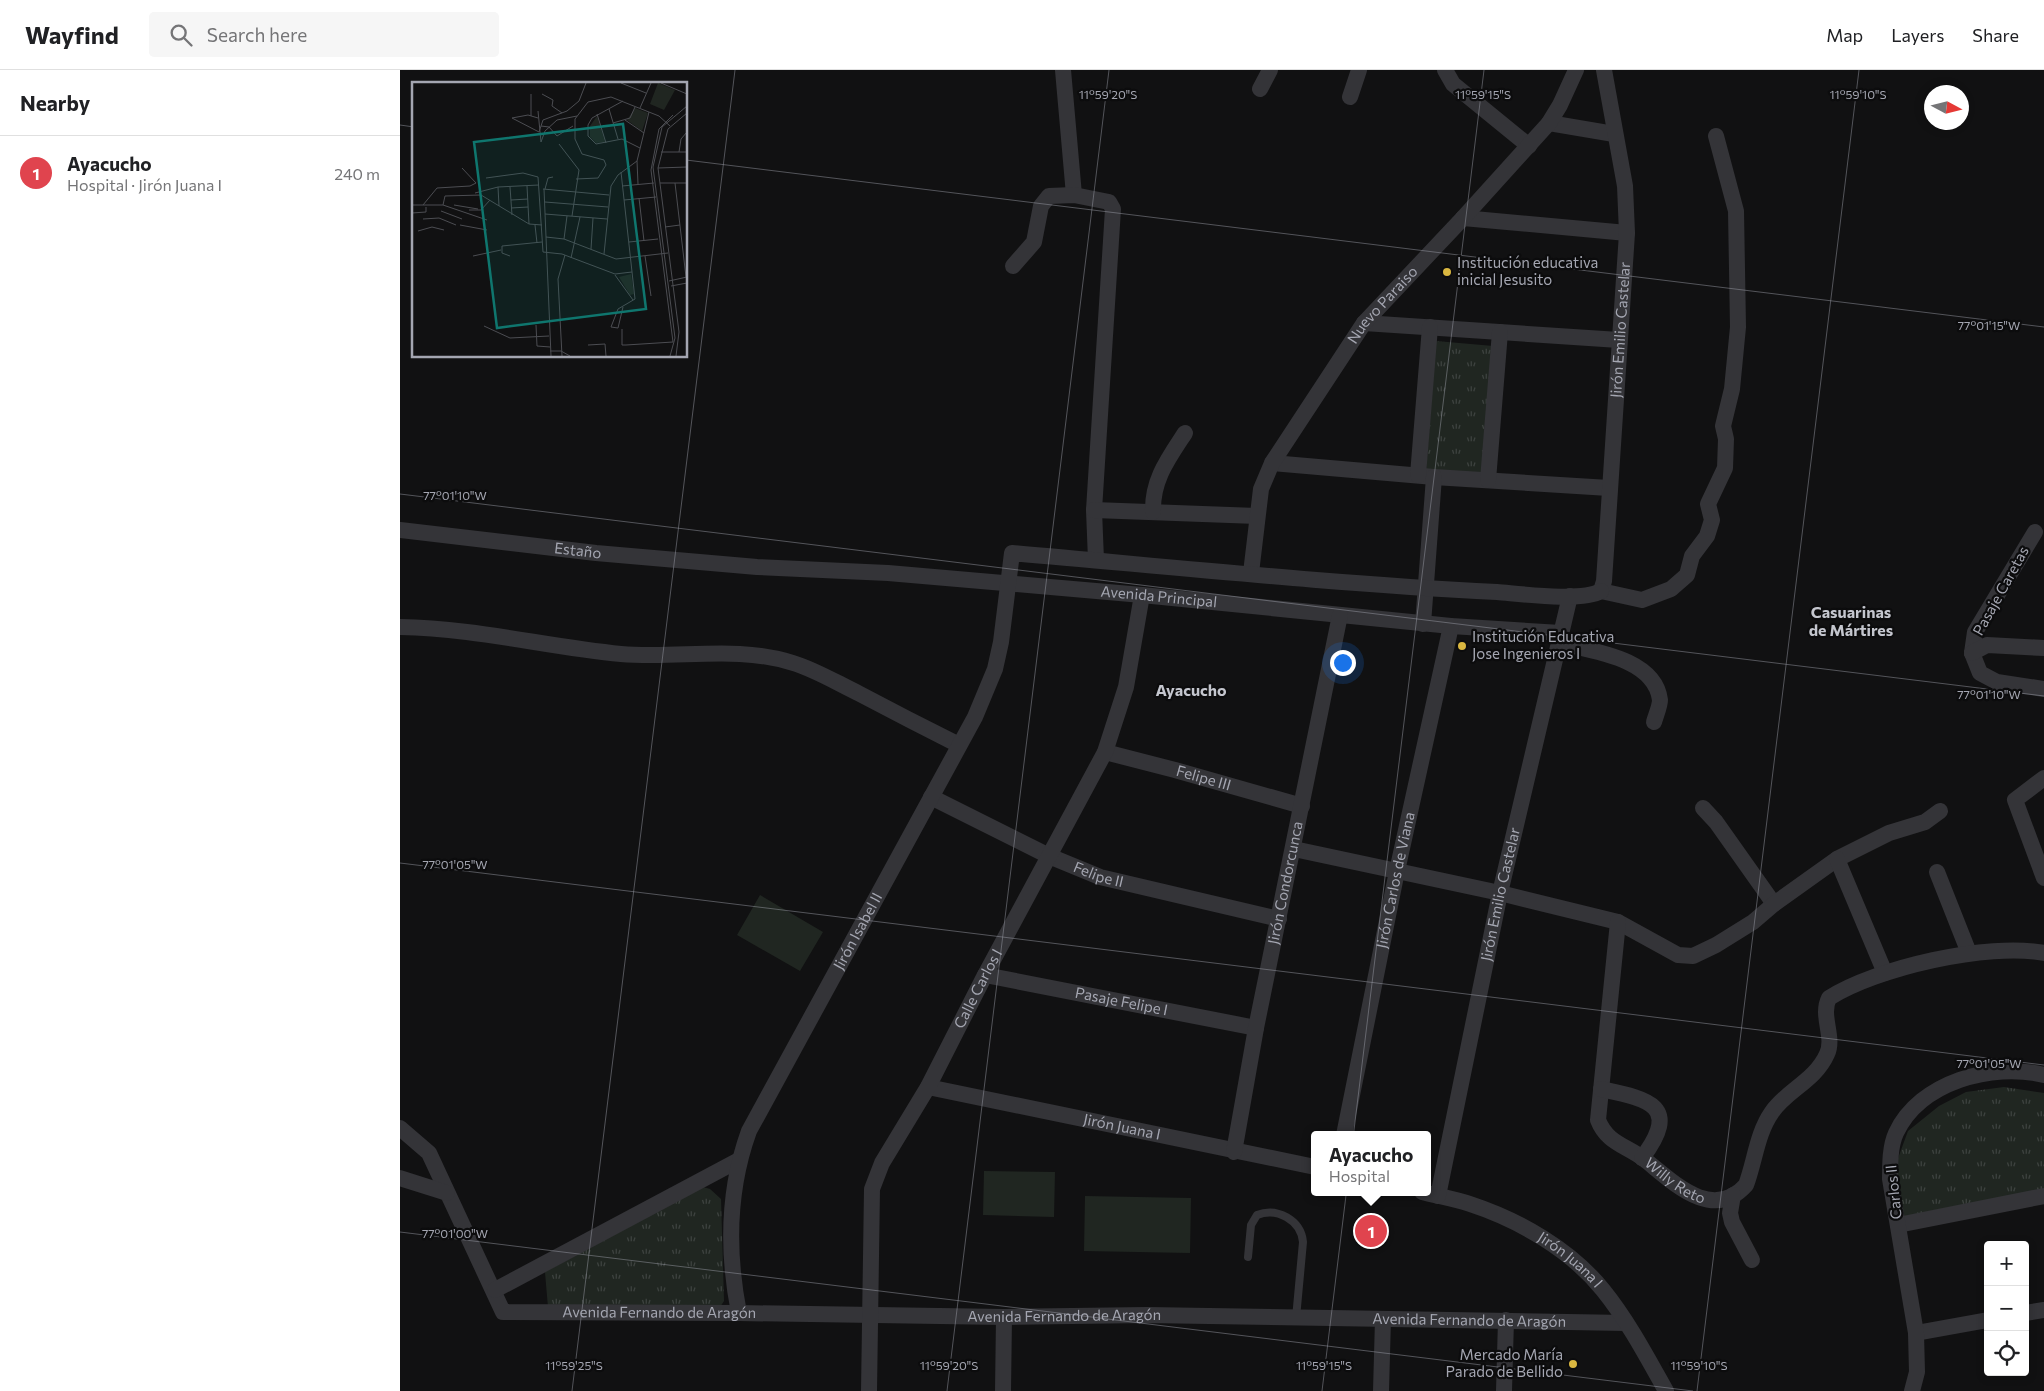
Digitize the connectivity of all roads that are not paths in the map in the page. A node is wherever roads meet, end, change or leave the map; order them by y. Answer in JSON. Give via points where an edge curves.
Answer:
{"nodes":[{"id":1,"x":1063,"y":70,"type":"edge"},
{"id":2,"x":1270,"y":70,"type":"edge"},
{"id":3,"x":1359,"y":70,"type":"edge"},
{"id":4,"x":1445,"y":70,"type":"edge"},
{"id":5,"x":1576,"y":70,"type":"edge"},
{"id":6,"x":1604,"y":70,"type":"edge"},
{"id":7,"x":1260,"y":88,"type":"dead end"},
{"id":8,"x":1350,"y":97,"type":"dead end"},
{"id":9,"x":1548,"y":123,"type":"junction"},
{"id":10,"x":1614,"y":134,"type":"junction"},
{"id":11,"x":1716,"y":136,"type":"dead end"},
{"id":12,"x":1529,"y":146,"type":"junction"},
{"id":13,"x":1074,"y":195,"type":"junction"},
{"id":14,"x":1464,"y":218,"type":"junction"},
{"id":15,"x":1627,"y":233,"type":"junction"},
{"id":16,"x":1013,"y":266,"type":"dead end"},
{"id":17,"x":1364,"y":323,"type":"junction"},
{"id":18,"x":1430,"y":327,"type":"junction"},
{"id":19,"x":1500,"y":332,"type":"junction"},
{"id":20,"x":1619,"y":340,"type":"junction"},
{"id":21,"x":1185,"y":433,"type":"dead end"},
{"id":22,"x":1272,"y":463,"type":"junction"},
{"id":23,"x":1426,"y":476,"type":"junction"},
{"id":24,"x":1488,"y":480,"type":"junction"},
{"id":25,"x":1609,"y":488,"type":"junction"},
{"id":26,"x":1094,"y":510,"type":"junction"},
{"id":27,"x":1153,"y":512,"type":"junction"},
{"id":28,"x":1257,"y":516,"type":"junction"},
{"id":29,"x":400,"y":530,"type":"edge"},
{"id":30,"x":2035,"y":532,"type":"dead end"},
{"id":31,"x":1012,"y":553,"type":"joint"},
{"id":32,"x":1096,"y":560,"type":"junction"},
{"id":33,"x":757,"y":568,"type":"joint"},
{"id":34,"x":1251,"y":573,"type":"junction"},
{"id":35,"x":1007,"y":584,"type":"junction"},
{"id":36,"x":1425,"y":589,"type":"junction"},
{"id":37,"x":1602,"y":591,"type":"junction"},
{"id":38,"x":1142,"y":596,"type":"junction"},
{"id":39,"x":1570,"y":596,"type":"junction"},
{"id":40,"x":1340,"y":615,"type":"junction"},
{"id":41,"x":1423,"y":624,"type":"junction"},
{"id":42,"x":1451,"y":626,"type":"junction"},
{"id":43,"x":400,"y":627,"type":"edge"},
{"id":44,"x":1560,"y":638,"type":"junction"},
{"id":45,"x":2044,"y":648,"type":"edge"},
{"id":46,"x":1972,"y":653,"type":"junction"},
{"id":47,"x":2044,"y":689,"type":"edge"},
{"id":48,"x":1654,"y":722,"type":"dead end"},
{"id":49,"x":959,"y":745,"type":"junction"},
{"id":50,"x":1105,"y":752,"type":"junction"},
{"id":51,"x":2044,"y":778,"type":"edge"},
{"id":52,"x":931,"y":797,"type":"junction"},
{"id":53,"x":1302,"y":806,"type":"junction"},
{"id":54,"x":1703,"y":808,"type":"dead end"},
{"id":55,"x":1940,"y":811,"type":"dead end"},
{"id":56,"x":1294,"y":849,"type":"junction"},
{"id":57,"x":1049,"y":856,"type":"junction"},
{"id":58,"x":1837,"y":859,"type":"junction"},
{"id":59,"x":1397,"y":871,"type":"junction"},
{"id":60,"x":1937,"y":872,"type":"dead end"},
{"id":61,"x":2044,"y":878,"type":"edge"},
{"id":62,"x":1500,"y":893,"type":"junction"},
{"id":63,"x":1774,"y":904,"type":"junction"},
{"id":64,"x":1279,"y":919,"type":"junction"},
{"id":65,"x":1618,"y":922,"type":"junction"},
{"id":66,"x":2044,"y":952,"type":"edge"},
{"id":67,"x":1969,"y":953,"type":"junction"},
{"id":68,"x":1884,"y":972,"type":"junction"},
{"id":69,"x":985,"y":975,"type":"junction"},
{"id":70,"x":1256,"y":1028,"type":"junction"},
{"id":71,"x":2044,"y":1075,"type":"edge"},
{"id":72,"x":928,"y":1087,"type":"junction"},
{"id":73,"x":1601,"y":1089,"type":"junction"},
{"id":74,"x":400,"y":1128,"type":"edge"},
{"id":75,"x":1345,"y":1131,"type":"edge"},
{"id":76,"x":1234,"y":1152,"type":"junction"},
{"id":77,"x":1642,"y":1158,"type":"junction"},
{"id":78,"x":739,"y":1160,"type":"junction"},
{"id":79,"x":1311,"y":1166,"type":"edge"},
{"id":80,"x":400,"y":1178,"type":"edge"},
{"id":81,"x":447,"y":1193,"type":"junction"},
{"id":82,"x":1431,"y":1194,"type":"edge"},
{"id":83,"x":1438,"y":1196,"type":"junction"},
{"id":84,"x":1733,"y":1196,"type":"junction"},
{"id":85,"x":2044,"y":1196,"type":"edge"},
{"id":86,"x":1898,"y":1225,"type":"junction"},
{"id":87,"x":1248,"y":1257,"type":"dead end"},
{"id":88,"x":1752,"y":1260,"type":"dead end"},
{"id":89,"x":495,"y":1290,"type":"junction"},
{"id":90,"x":2044,"y":1310,"type":"edge"},
{"id":91,"x":2029,"y":1312,"type":"edge"},
{"id":92,"x":739,"y":1313,"type":"junction"},
{"id":93,"x":869,"y":1316,"type":"junction"},
{"id":94,"x":1004,"y":1318,"type":"junction"},
{"id":95,"x":1296,"y":1318,"type":"junction"},
{"id":96,"x":1383,"y":1318,"type":"junction"},
{"id":97,"x":1506,"y":1320,"type":"junction"},
{"id":98,"x":1984,"y":1321,"type":"edge"},
{"id":99,"x":1626,"y":1323,"type":"junction"},
{"id":100,"x":1916,"y":1333,"type":"junction"},
{"id":101,"x":869,"y":1391,"type":"edge"},
{"id":102,"x":1003,"y":1391,"type":"edge"},
{"id":103,"x":1381,"y":1391,"type":"edge"},
{"id":104,"x":1504,"y":1391,"type":"edge"},
{"id":105,"x":1666,"y":1391,"type":"edge"},
{"id":106,"x":1912,"y":1391,"type":"edge"}],
"edges":[{"from":1,"to":13,"type":"street"},
{"from":2,"to":7,"type":"street"},
{"from":3,"to":8,"type":"street"},
{"from":4,"to":12,"type":"street","via":[[1453,84]]},
{"from":5,"to":9,"type":"street","name":"Nuevo Paraiso"},
{"from":6,"to":10,"type":"street","name":"Jirón Emilio Castelar"},
{"from":9,"to":10,"type":"street"},
{"from":9,"to":12,"type":"street","name":"Nuevo Paraiso"},
{"from":10,"to":15,"type":"street","name":"Jirón Emilio Castelar","via":[[1625,186]]},
{"from":11,"to":37,"type":"street","via":[[1736,211],[1738,327],[1732,389],[1723,426],[1725,468],[1708,504],[1712,520],[1707,536],[1692,556],[1688,575],[1671,589],[1642,600]]},
{"from":12,"to":14,"type":"street","name":"Nuevo Paraiso"},
{"from":13,"to":16,"type":"street","via":[[1049,196],[1045,200],[1034,242]]},
{"from":13,"to":26,"type":"street","via":[[1109,202],[1113,209]]},
{"from":14,"to":15,"type":"street"},
{"from":14,"to":17,"type":"street","name":"Nuevo Paraiso"},
{"from":15,"to":20,"type":"street","name":"Jirón Emilio Castelar"},
{"from":17,"to":18,"type":"street"},
{"from":17,"to":22,"type":"street","name":"Nuevo Paraiso"},
{"from":18,"to":19,"type":"street"},
{"from":18,"to":23,"type":"street"},
{"from":19,"to":20,"type":"street"},
{"from":19,"to":24,"type":"street"},
{"from":20,"to":25,"type":"street","name":"Jirón Emilio Castelar"},
{"from":21,"to":27,"type":"street","via":[[1160,471],[1152,495]]},
{"from":22,"to":23,"type":"street"},
{"from":22,"to":28,"type":"street","name":"Nuevo Paraiso","via":[[1261,488]]},
{"from":23,"to":24,"type":"street"},
{"from":23,"to":36,"type":"street"},
{"from":24,"to":25,"type":"street"},
{"from":25,"to":37,"type":"street","name":"Jirón Emilio Castelar"},
{"from":26,"to":27,"type":"street"},
{"from":26,"to":32,"type":"street"},
{"from":27,"to":28,"type":"street"},
{"from":28,"to":34,"type":"street","name":"Nuevo Paraiso"},
{"from":29,"to":33,"type":"street","name":"Estaño","via":[[533,547]]},
{"from":30,"to":46,"type":"street","name":"Pasaje Caretas","via":[[1975,632]]},
{"from":31,"to":32,"type":"street","name":"Avenida Principal"},
{"from":31,"to":35,"type":"street","name":"Jirón Isabel II"},
{"from":32,"to":34,"type":"street","name":"Avenida Principal"},
{"from":33,"to":35,"type":"street","name":"Avenida Principal","via":[[888,573]]},
{"from":34,"to":36,"type":"street","name":"Avenida Principal"},
{"from":35,"to":38,"type":"street","name":"Avenida Principal"},
{"from":35,"to":49,"type":"street","name":"Jirón Isabel II","via":[[995,669]]},
{"from":36,"to":39,"type":"street","name":"Avenida Principal"},
{"from":36,"to":41,"type":"street"},
{"from":37,"to":39,"type":"street","name":"Avenida Principal","via":[[1594,596]]},
{"from":38,"to":40,"type":"street","name":"Avenida Principal"},
{"from":38,"to":50,"type":"street","name":"Calle Carlos I","via":[[1126,687]]},
{"from":39,"to":44,"type":"street","name":"Jirón Emilio Castelar"},
{"from":40,"to":41,"type":"street","name":"Avenida Principal"},
{"from":40,"to":53,"type":"street","name":"Jirón Condorcunca"},
{"from":41,"to":42,"type":"street","name":"Avenida Principal"},
{"from":42,"to":44,"type":"street","name":"Avenida Principal"},
{"from":42,"to":59,"type":"street","name":"Jirón Carlos de Viana"},
{"from":43,"to":49,"type":"street","via":[[473,631],[619,654],[664,657],[737,652],[762,655],[819,673]]},
{"from":44,"to":48,"type":"street","name":"Avenida Principal","via":[[1626,660],[1654,679],[1660,701]]},
{"from":44,"to":62,"type":"street","name":"Jirón Emilio Castelar"},
{"from":45,"to":46,"type":"street","via":[[1987,645]]},
{"from":46,"to":47,"type":"street","via":[[1980,673],[1997,682]]},
{"from":49,"to":52,"type":"street","name":"Jirón Isabel II"},
{"from":50,"to":53,"type":"street","name":"Felipe III"},
{"from":50,"to":57,"type":"street","name":"Calle Carlos I"},
{"from":51,"to":61,"type":"street","via":[[2015,800]]},
{"from":52,"to":57,"type":"street","name":"Felipe II"},
{"from":52,"to":78,"type":"street","name":"Jirón Isabel II","via":[[749,1131]]},
{"from":53,"to":56,"type":"street","name":"Jirón Condorcunca"},
{"from":54,"to":63,"type":"street"},
{"from":55,"to":58,"type":"street","via":[[1925,822],[1890,833]]},
{"from":56,"to":59,"type":"street"},
{"from":56,"to":64,"type":"street","name":"Jirón Condorcunca"},
{"from":57,"to":64,"type":"street","name":"Felipe II","via":[[1100,877]]},
{"from":57,"to":69,"type":"street","name":"Calle Carlos I"},
{"from":58,"to":63,"type":"street"},
{"from":58,"to":68,"type":"street"},
{"from":59,"to":62,"type":"street"},
{"from":59,"to":75,"type":"street","name":"Jirón Carlos de Viana"},
{"from":60,"to":67,"type":"street"},
{"from":62,"to":65,"type":"street"},
{"from":62,"to":83,"type":"street","name":"Jirón Emilio Castelar"},
{"from":63,"to":65,"type":"street","via":[[1716,946],[1693,956],[1678,955]]},
{"from":64,"to":70,"type":"street","name":"Jirón Condorcunca"},
{"from":65,"to":73,"type":"street","name":"Willy Reto"},
{"from":66,"to":67,"type":"street","via":[[2002,950]]},
{"from":67,"to":68,"type":"street"},
{"from":68,"to":84,"type":"street","via":[[1828,998],[1825,1006],[1828,1052],[1810,1077],[1773,1110],[1764,1124],[1746,1185]]},
{"from":69,"to":70,"type":"street","name":"Pasaje Felipe I"},
{"from":69,"to":72,"type":"street","name":"Calle Carlos I"},
{"from":70,"to":76,"type":"street","name":"Jirón Condorcunca"},
{"from":71,"to":86,"type":"street","name":"Carlos II","via":[[2012,1072],[1979,1076],[1948,1083],[1923,1099],[1896,1133],[1890,1157],[1890,1179]]},
{"from":72,"to":76,"type":"street","name":"Jirón Juana I"},
{"from":72,"to":93,"type":"street","name":"Calle Carlos I","via":[[882,1163],[872,1189]]},
{"from":73,"to":77,"type":"street","name":"Willy Reto","via":[[1598,1120],[1603,1132]]},
{"from":73,"to":77,"type":"street","via":[[1654,1105],[1660,1126],[1655,1140]]},
{"from":74,"to":81,"type":"street","via":[[429,1152]]},
{"from":76,"to":79,"type":"street","name":"Jirón Juana I"},
{"from":77,"to":84,"type":"street","name":"Willy Reto","via":[[1677,1187],[1701,1198],[1714,1200]]},
{"from":78,"to":89,"type":"street"},
{"from":78,"to":92,"type":"street","name":"Jirón Isabel II","via":[[731,1228]]},
{"from":80,"to":81,"type":"street"},
{"from":81,"to":89,"type":"street"},
{"from":82,"to":83,"type":"street","name":"Jirón Juana I"},
{"from":83,"to":99,"type":"street","name":"Jirón Juana I","via":[[1488,1211],[1541,1238],[1588,1274]]},
{"from":84,"to":88,"type":"street","via":[[1732,1222]]},
{"from":85,"to":86,"type":"street"},
{"from":86,"to":100,"type":"street","name":"Carlos II"},
{"from":87,"to":95,"type":"lane","via":[[1251,1225],[1257,1215],[1266,1212],[1294,1221],[1303,1242]]},
{"from":89,"to":92,"type":"street","name":"Avenida Fernando de Aragón","via":[[503,1312]]},
{"from":90,"to":91,"type":"street"},
{"from":92,"to":93,"type":"street","name":"Avenida Fernando de Aragón"},
{"from":93,"to":94,"type":"street","name":"Avenida Fernando de Aragón"},
{"from":93,"to":101,"type":"street","name":"Calle Carlos I"},
{"from":94,"to":95,"type":"street","name":"Avenida Fernando de Aragón","via":[[1147,1315]]},
{"from":94,"to":102,"type":"street"},
{"from":95,"to":96,"type":"street","name":"Avenida Fernando de Aragón"},
{"from":96,"to":97,"type":"street","name":"Avenida Fernando de Aragón"},
{"from":96,"to":103,"type":"street"},
{"from":97,"to":99,"type":"street","name":"Avenida Fernando de Aragón"},
{"from":97,"to":104,"type":"street"},
{"from":98,"to":100,"type":"street"},
{"from":99,"to":105,"type":"street","name":"Jirón Juana I"},
{"from":100,"to":106,"type":"street","name":"Carlos II","via":[[1917,1372]]}]}
